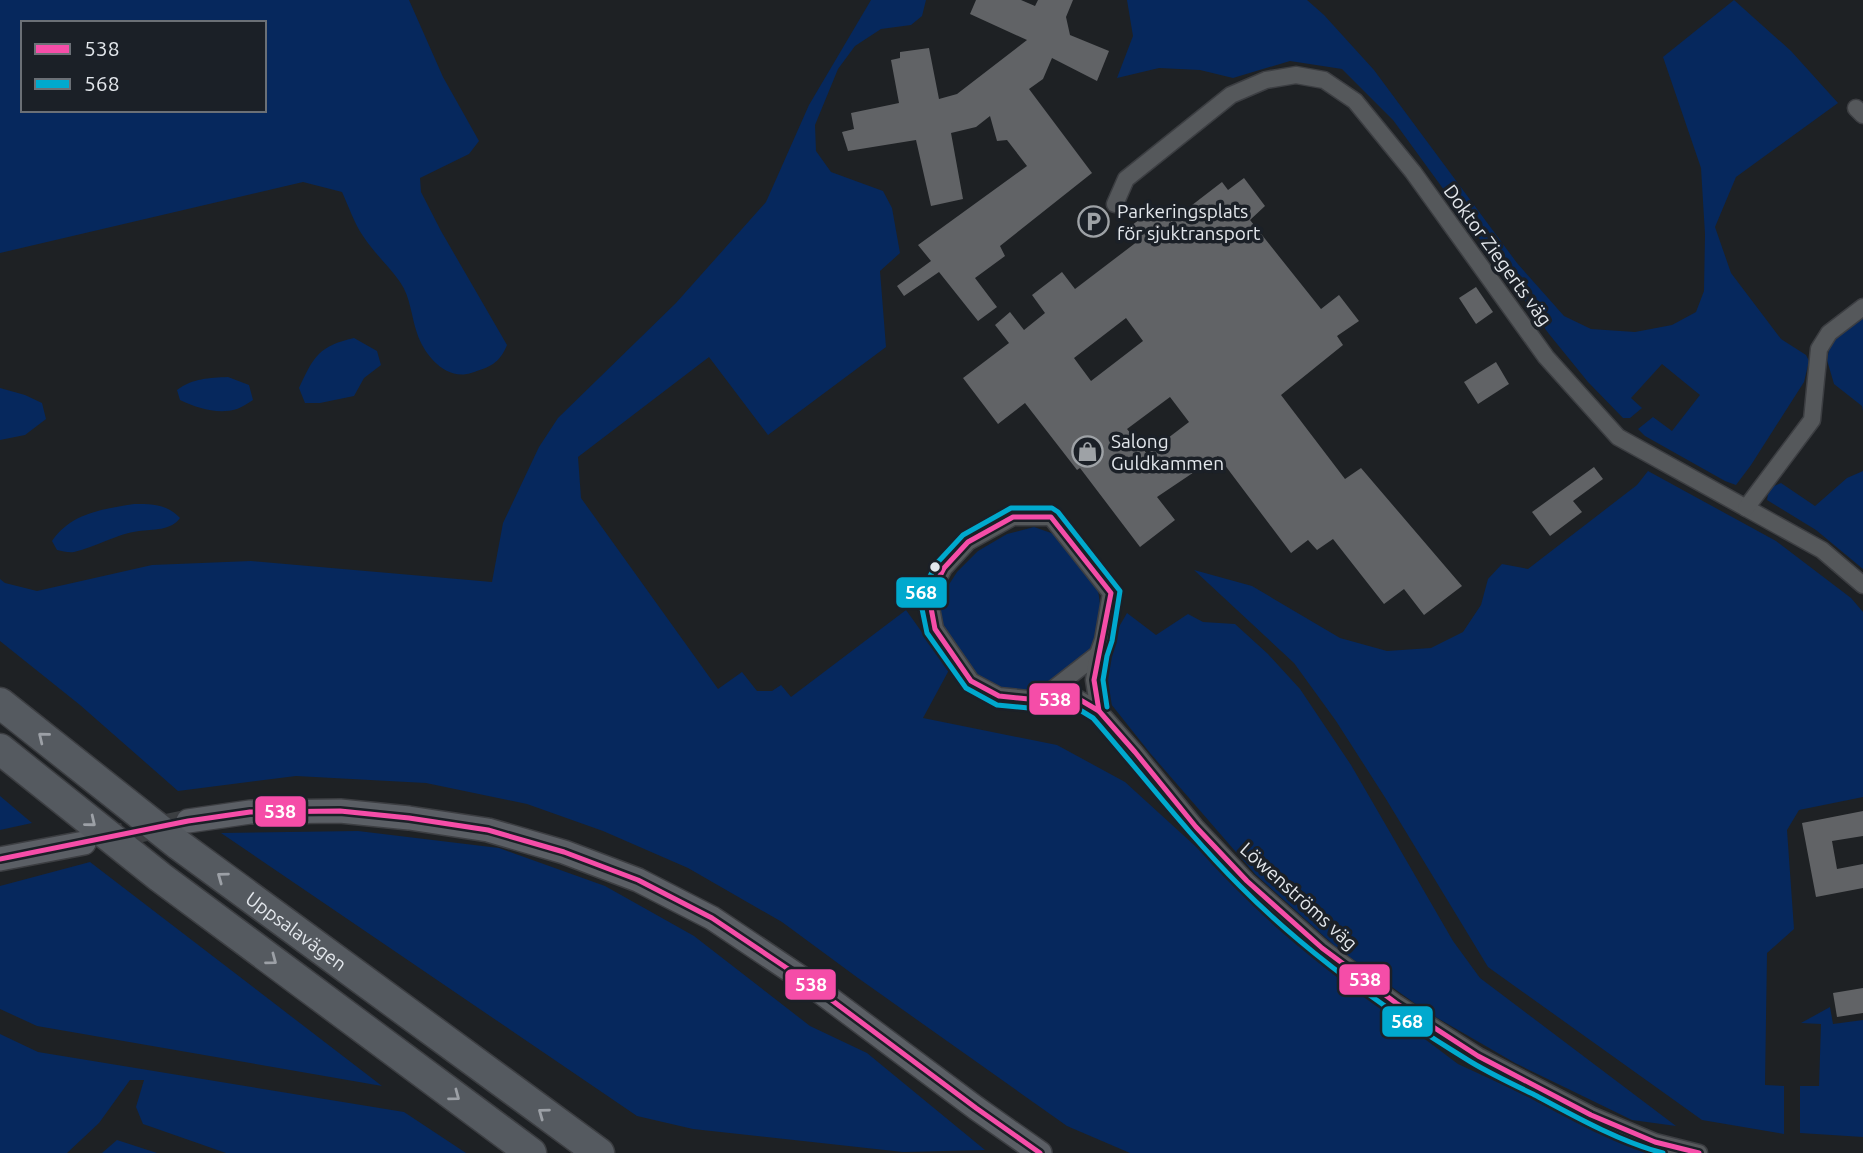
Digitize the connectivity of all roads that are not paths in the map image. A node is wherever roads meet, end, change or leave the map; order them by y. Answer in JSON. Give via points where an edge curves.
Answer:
{"nodes":[{"id":1,"x":1115,"y":204,"type":"dead end"},
{"id":2,"x":1863,"y":307,"type":"edge"},
{"id":3,"x":1746,"y":508,"type":"junction"},
{"id":4,"x":1863,"y":585,"type":"edge"},
{"id":5,"x":1098,"y":654,"type":"junction"},
{"id":6,"x":1039,"y":699,"type":"junction"},
{"id":7,"x":0,"y":702,"type":"edge"},
{"id":8,"x":1100,"y":712,"type":"junction"},
{"id":9,"x":0,"y":749,"type":"edge"},
{"id":10,"x":188,"y":821,"type":"tunnel mouth"},
{"id":11,"x":84,"y":842,"type":"tunnel mouth"},
{"id":12,"x":0,"y":859,"type":"edge"},
{"id":13,"x":531,"y":1153,"type":"edge"},
{"id":14,"x":599,"y":1153,"type":"edge"},
{"id":15,"x":1040,"y":1153,"type":"edge"},
{"id":16,"x":1699,"y":1153,"type":"edge"}],
"edges":[{"from":1,"to":3,"type":"street","name":"Doktor Ziegerts väg","via":[[1126,179],[1231,95],[1266,80],[1296,75],[1324,80],[1354,101],[1413,172],[1546,357],[1618,437]]},
{"from":2,"to":3,"type":"street","via":[[1829,333],[1819,349],[1812,420]]},
{"from":3,"to":4,"type":"street","name":"Doktor Ziegerts väg","via":[[1822,550]]},
{"from":5,"to":6,"type":"street"},
{"from":5,"to":6,"type":"street","name":"Löwenströms väg","via":[[1111,593],[1051,517],[1013,517],[968,542],[944,568],[929,597],[935,629],[971,681],[999,696]]},
{"from":5,"to":8,"type":"street","name":"Löwenströms väg","via":[[1094,680]]},
{"from":6,"to":8,"type":"street","name":"Löwenströms väg","via":[[1077,698]]},
{"from":14,"to":7,"type":"highway","name":"Uppsalavägen","one_way":true,"via":[[179,845]]},
{"from":8,"to":16,"type":"street","name":"Löwenströms väg","via":[[1247,881],[1322,948],[1396,1003],[1478,1056],[1591,1115],[1655,1142]]},
{"from":9,"to":13,"type":"highway","name":"Uppsalavägen","one_way":true,"via":[[160,877]]},
{"from":10,"to":15,"type":"street","via":[[250,811],[340,811],[409,818],[488,830],[638,880],[712,918],[806,981]]},
{"from":11,"to":12,"type":"street"}]}
